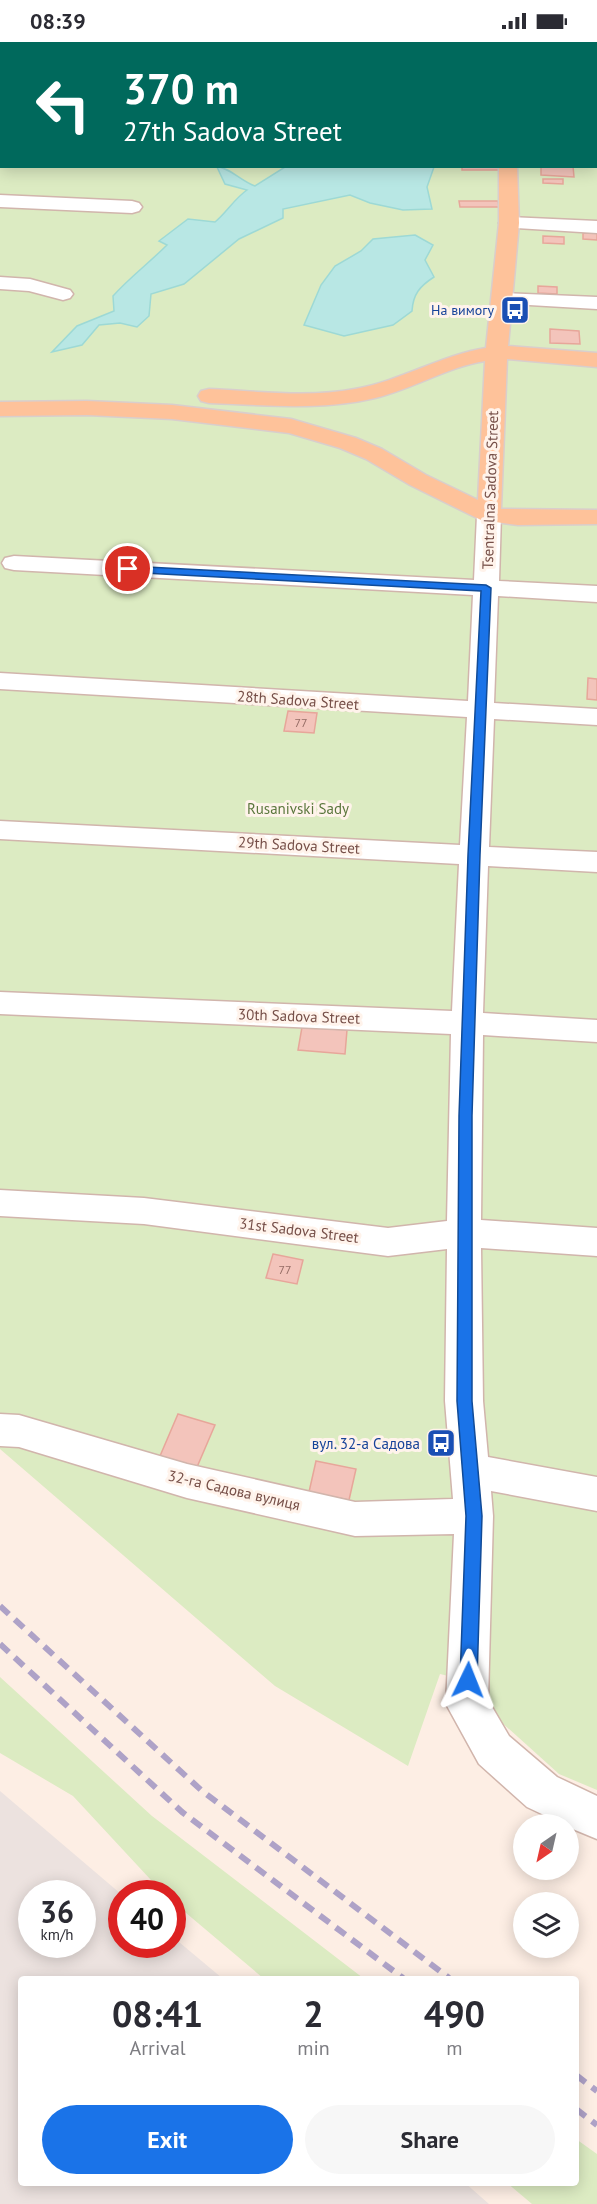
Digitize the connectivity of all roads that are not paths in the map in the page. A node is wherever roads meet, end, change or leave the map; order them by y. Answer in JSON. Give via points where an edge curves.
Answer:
{"nodes":[{"id":1,"x":508,"y":168,"type":"edge"},
{"id":2,"x":0,"y":201,"type":"edge"},
{"id":3,"x":132,"y":207,"type":"dead end"},
{"id":4,"x":509,"y":223,"type":"junction"},
{"id":5,"x":597,"y":227,"type":"edge"},
{"id":6,"x":0,"y":283,"type":"edge"},
{"id":7,"x":63,"y":294,"type":"dead end"},
{"id":8,"x":503,"y":299,"type":"junction"},
{"id":9,"x":597,"y":303,"type":"edge"},
{"id":10,"x":496,"y":353,"type":"junction"},
{"id":11,"x":597,"y":360,"type":"edge"},
{"id":12,"x":401,"y":383,"type":"junction"},
{"id":13,"x":0,"y":392,"type":"edge"},
{"id":14,"x":0,"y":409,"type":"edge"},
{"id":15,"x":374,"y":454,"type":"junction"},
{"id":16,"x":489,"y":514,"type":"junction"},
{"id":17,"x":597,"y":517,"type":"edge"},
{"id":18,"x":14,"y":563,"type":"dead end"},
{"id":19,"x":486,"y":588,"type":"junction"},
{"id":20,"x":597,"y":594,"type":"edge"},
{"id":21,"x":0,"y":681,"type":"edge"},
{"id":22,"x":480,"y":711,"type":"junction"},
{"id":23,"x":597,"y":717,"type":"edge"},
{"id":24,"x":0,"y":830,"type":"edge"},
{"id":25,"x":474,"y":855,"type":"junction"},
{"id":26,"x":597,"y":862,"type":"edge"},
{"id":27,"x":0,"y":1003,"type":"edge"},
{"id":28,"x":467,"y":1023,"type":"junction"},
{"id":29,"x":597,"y":1031,"type":"edge"},
{"id":30,"x":0,"y":1203,"type":"edge"},
{"id":31,"x":464,"y":1233,"type":"junction"},
{"id":32,"x":597,"y":1242,"type":"edge"},
{"id":33,"x":0,"y":1430,"type":"edge"},
{"id":34,"x":470,"y":1470,"type":"junction"},
{"id":35,"x":597,"y":1494,"type":"edge"},
{"id":36,"x":474,"y":1516,"type":"junction"},
{"id":37,"x":597,"y":1818,"type":"edge"}],
"edges":[{"from":1,"to":4,"type":"main road","name":"Tsentralna Sadova Street"},
{"from":2,"to":3,"type":"street"},
{"from":4,"to":5,"type":"street"},
{"from":4,"to":8,"type":"main road","name":"Tsentralna Sadova Street"},
{"from":6,"to":7,"type":"street","via":[[30,285]]},
{"from":8,"to":9,"type":"street"},
{"from":8,"to":10,"type":"main road","name":"Tsentralna Sadova Street"},
{"from":10,"to":11,"type":"main road"},
{"from":10,"to":12,"type":"main road"},
{"from":10,"to":16,"type":"main road","name":"Tsentralna Sadova Street"},
{"from":12,"to":13,"type":"main road","via":[[327,400]]},
{"from":12,"to":15,"type":"main road","via":[[377,401],[363,422],[364,437]]},
{"from":14,"to":15,"type":"main road","via":[[87,408],[231,418],[291,426],[348,442]]},
{"from":15,"to":16,"type":"main road"},
{"from":16,"to":17,"type":"main road","via":[[518,518]]},
{"from":16,"to":19,"type":"street","name":"Tsentralna Sadova Street"},
{"from":18,"to":19,"type":"street"},
{"from":19,"to":20,"type":"street"},
{"from":19,"to":22,"type":"street","name":"Tsentralna Sadova Street"},
{"from":21,"to":22,"type":"street","name":"28th Sadova Street"},
{"from":22,"to":23,"type":"street","name":"28th Sadova Street"},
{"from":22,"to":25,"type":"street","name":"Tsentralna Sadova Street"},
{"from":24,"to":25,"type":"street","name":"29th Sadova Street"},
{"from":25,"to":26,"type":"street","name":"29th Sadova Street"},
{"from":25,"to":28,"type":"street","name":"Tsentralna Sadova Street"},
{"from":27,"to":28,"type":"street","name":"30th Sadova Street"},
{"from":28,"to":29,"type":"street","name":"30th Sadova Street"},
{"from":28,"to":31,"type":"street","name":"Tsentralna Sadova Street"},
{"from":30,"to":31,"type":"street","name":"31st Sadova Street","via":[[144,1211],[388,1242]]},
{"from":31,"to":32,"type":"street","name":"31st Sadova Street"},
{"from":31,"to":34,"type":"street","name":"Tsentralna Sadova Street","via":[[465,1401]]},
{"from":33,"to":36,"type":"street","name":"32-га Садова вулиця","via":[[19,1431],[187,1481],[355,1519]]},
{"from":34,"to":35,"type":"street"},
{"from":34,"to":36,"type":"street","name":"Tsentralna Sadova Street"},
{"from":36,"to":37,"type":"street","name":"Tsentralna Sadova Street","via":[[468,1704],[494,1750],[542,1792]]}]}
